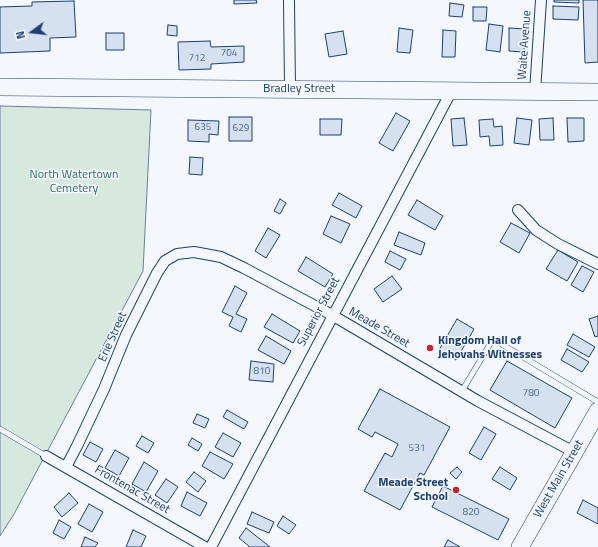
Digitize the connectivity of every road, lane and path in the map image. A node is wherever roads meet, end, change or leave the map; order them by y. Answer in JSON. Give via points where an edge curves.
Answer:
{"nodes":[{"id":1,"x":289,"y":0,"type":"edge"},
{"id":2,"x":541,"y":0,"type":"edge"},
{"id":3,"x":0,"y":87,"type":"edge"},
{"id":4,"x":290,"y":89,"type":"junction"},
{"id":5,"x":452,"y":90,"type":"junction"},
{"id":6,"x":535,"y":92,"type":"junction"},
{"id":7,"x":598,"y":92,"type":"edge"},
{"id":8,"x":518,"y":210,"type":"dead end"},
{"id":9,"x":210,"y":255,"type":"joint"},
{"id":10,"x":598,"y":264,"type":"edge"},
{"id":11,"x":332,"y":315,"type":"junction"},
{"id":12,"x":462,"y":391,"type":"junction"},
{"id":13,"x":598,"y":402,"type":"edge"},
{"id":14,"x":598,"y":411,"type":"edge"},
{"id":15,"x":0,"y":429,"type":"edge"},
{"id":16,"x":574,"y":452,"type":"junction"},
{"id":17,"x":46,"y":456,"type":"joint"},
{"id":18,"x":66,"y":467,"type":"junction"},
{"id":19,"x":205,"y":547,"type":"edge"},
{"id":20,"x":212,"y":547,"type":"edge"},
{"id":21,"x":520,"y":547,"type":"edge"}],
"edges":[{"from":1,"to":4,"type":"street"},
{"from":2,"to":6,"type":"street","name":"Waite Avenue"},
{"from":3,"to":4,"type":"main road","name":"Bradley Street"},
{"from":4,"to":5,"type":"main road","name":"Bradley Street"},
{"from":5,"to":6,"type":"main road","name":"Bradley Street"},
{"from":5,"to":11,"type":"street","name":"Superior Street"},
{"from":6,"to":7,"type":"main road","name":"Bradley Street"},
{"from":8,"to":10,"type":"street","via":[[536,230]]},
{"from":9,"to":11,"type":"street","name":"Meade Street","via":[[221,257],[244,268]]},
{"from":9,"to":18,"type":"street","name":"Erie Street","via":[[194,252],[177,254],[165,261],[126,335],[104,389]]},
{"from":11,"to":12,"type":"street","name":"Meade Street"},
{"from":11,"to":20,"type":"street","name":"Superior Street"},
{"from":12,"to":13,"type":"lane","via":[[493,339]]},
{"from":12,"to":16,"type":"street","name":"Meade Street"},
{"from":14,"to":16,"type":"main road","name":"West Main Street"},
{"from":15,"to":17,"type":"lane"},
{"from":16,"to":21,"type":"main road","name":"West Main Street"},
{"from":17,"to":18,"type":"street","name":"Frontenac Street"},
{"from":18,"to":19,"type":"street","name":"Frontenac Street"}]}
